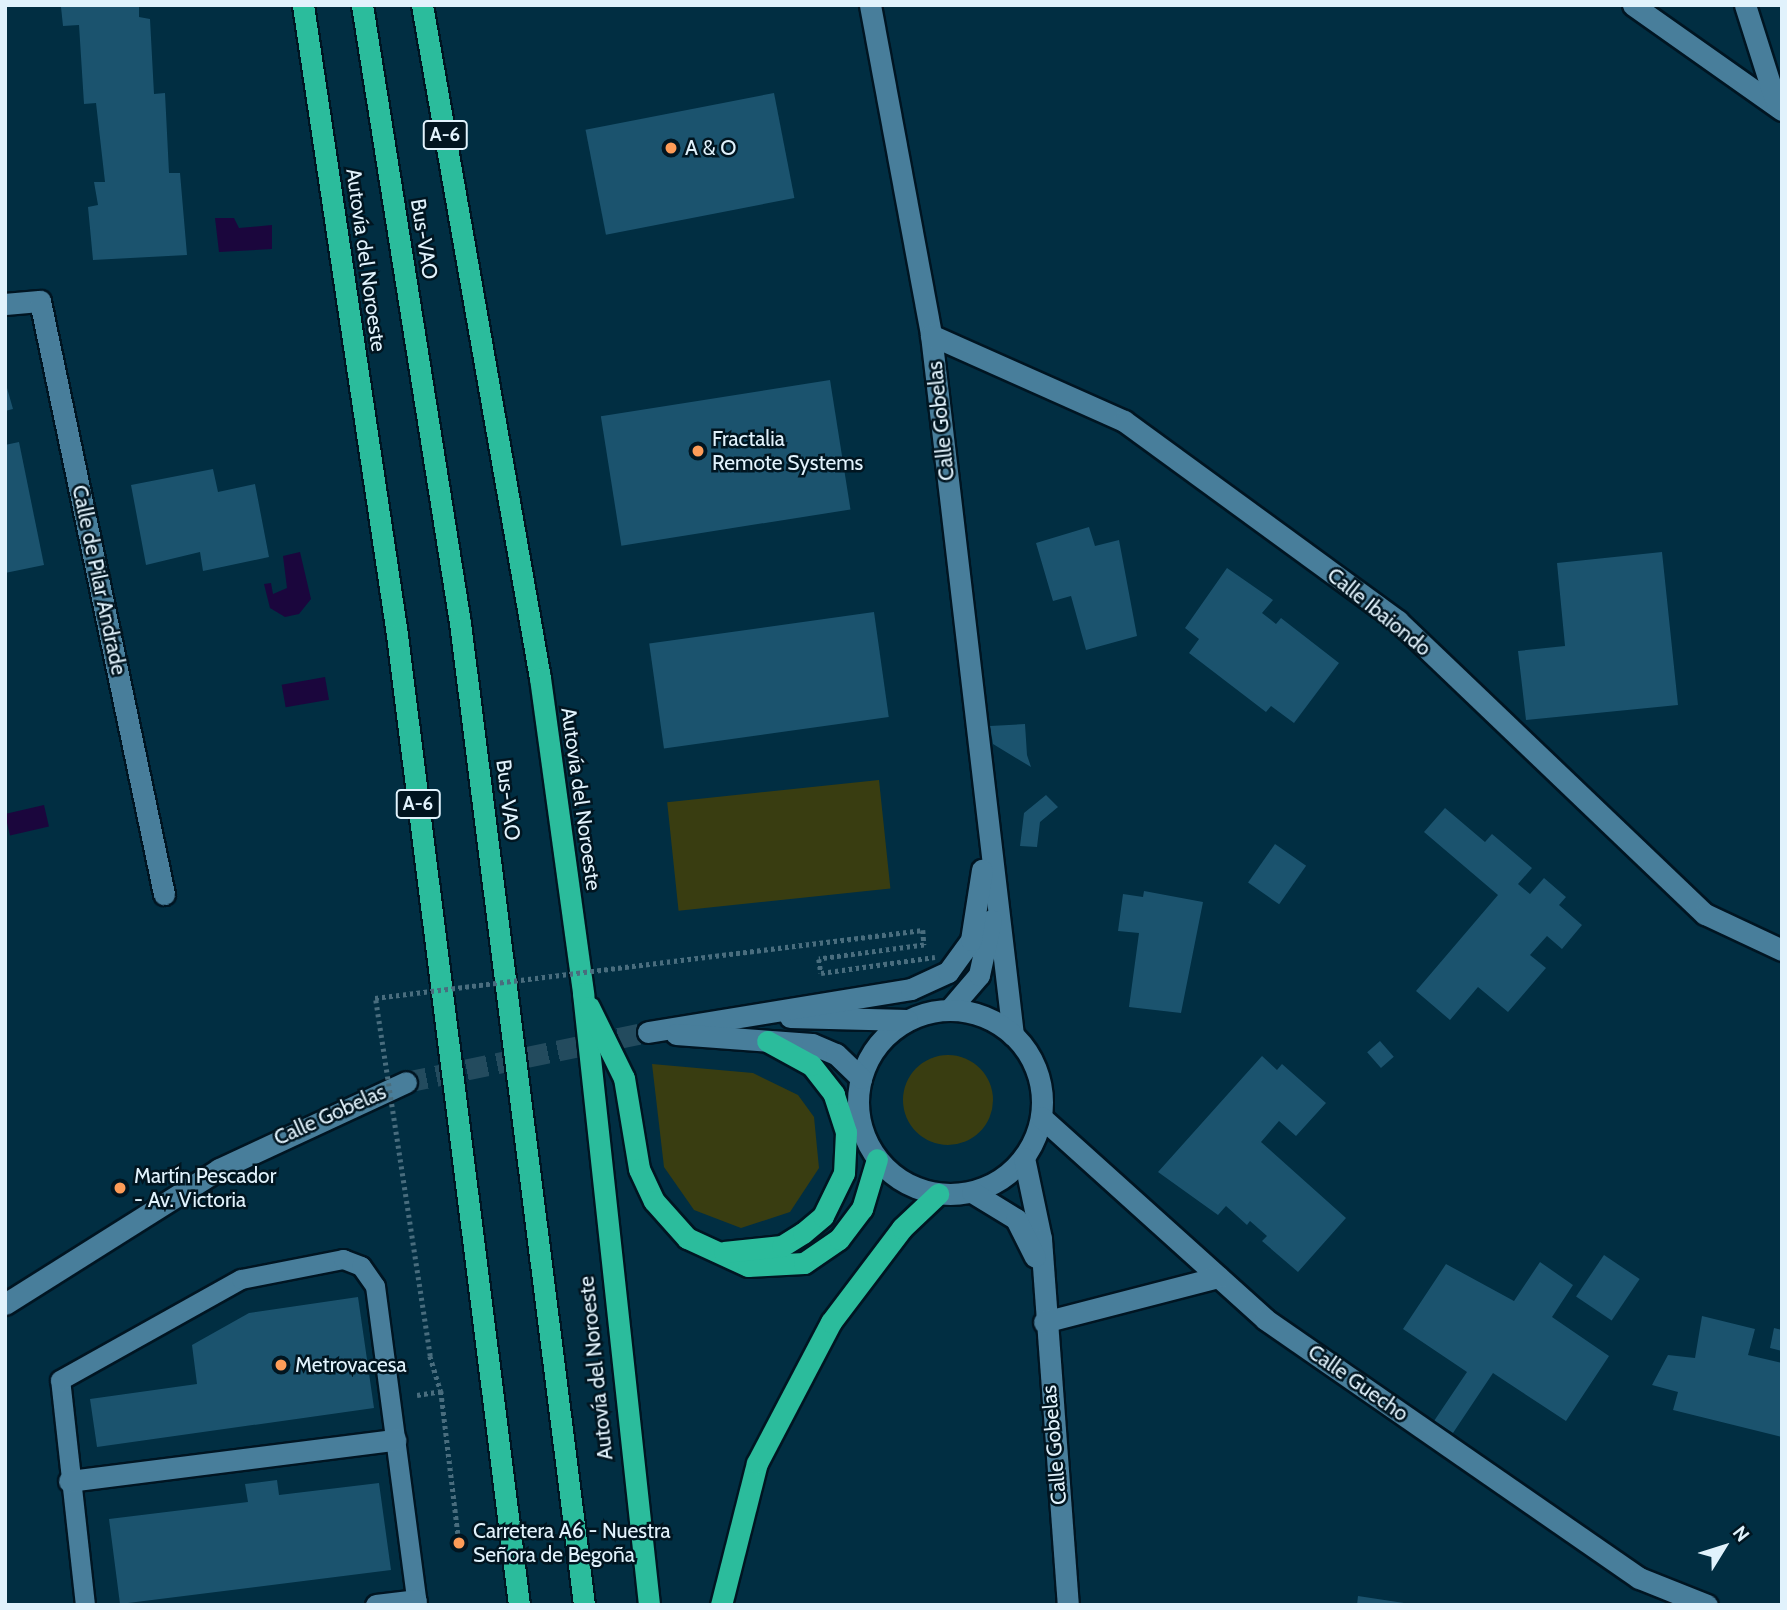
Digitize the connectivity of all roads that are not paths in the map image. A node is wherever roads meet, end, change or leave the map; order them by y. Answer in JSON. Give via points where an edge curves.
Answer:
{"nodes":[{"id":1,"x":303,"y":5,"type":"edge"},
{"id":2,"x":362,"y":5,"type":"edge"},
{"id":3,"x":422,"y":5,"type":"edge"},
{"id":4,"x":870,"y":5,"type":"edge"},
{"id":5,"x":1633,"y":5,"type":"edge"},
{"id":6,"x":1745,"y":5,"type":"edge"},
{"id":7,"x":1779,"y":107,"type":"edge"},
{"id":8,"x":5,"y":304,"type":"edge"},
{"id":9,"x":931,"y":335,"type":"junction"},
{"id":10,"x":986,"y":840,"type":"junction"},
{"id":11,"x":164,"y":894,"type":"dead end"},
{"id":12,"x":994,"y":907,"type":"junction"},
{"id":13,"x":1782,"y":950,"type":"edge"},
{"id":14,"x":583,"y":993,"type":"junction"},
{"id":15,"x":949,"y":1010,"type":"junction"},
{"id":16,"x":732,"y":1016,"type":"junction"},
{"id":17,"x":907,"y":1020,"type":"junction"},
{"id":18,"x":1013,"y":1035,"type":"junction"},
{"id":19,"x":767,"y":1041,"type":"junction"},
{"id":20,"x":861,"y":1078,"type":"junction"},
{"id":21,"x":406,"y":1082,"type":"tunnel mouth"},
{"id":22,"x":1041,"y":1117,"type":"junction"},
{"id":23,"x":877,"y":1158,"type":"junction"},
{"id":24,"x":1024,"y":1158,"type":"junction"},
{"id":25,"x":972,"y":1192,"type":"junction"},
{"id":26,"x":938,"y":1194,"type":"junction"},
{"id":27,"x":718,"y":1252,"type":"junction"},
{"id":28,"x":1218,"y":1277,"type":"junction"},
{"id":29,"x":1041,"y":1286,"type":"junction"},
{"id":30,"x":5,"y":1304,"type":"edge"},
{"id":31,"x":1044,"y":1322,"type":"junction"},
{"id":32,"x":395,"y":1440,"type":"junction"},
{"id":33,"x":69,"y":1482,"type":"junction"},
{"id":34,"x":417,"y":1602,"type":"edge"},
{"id":35,"x":85,"y":1605,"type":"edge"},
{"id":36,"x":376,"y":1605,"type":"edge"},
{"id":37,"x":519,"y":1605,"type":"edge"},
{"id":38,"x":584,"y":1605,"type":"edge"},
{"id":39,"x":649,"y":1605,"type":"edge"},
{"id":40,"x":720,"y":1605,"type":"edge"},
{"id":41,"x":1068,"y":1605,"type":"edge"},
{"id":42,"x":1706,"y":1605,"type":"edge"}],
"edges":[{"from":1,"to":37,"type":"highway","name":"Autovía del Noroeste","number":"A-6","via":[[397,635]]},
{"from":2,"to":38,"type":"highway","name":"Bus-VAO","via":[[460,623]]},
{"from":3,"to":14,"type":"highway","name":"Autovía del Noroeste","number":"A-6","via":[[540,678]]},
{"from":4,"to":9,"type":"street","name":"Calle Gobelas"},
{"from":5,"to":7,"type":"street"},
{"from":6,"to":7,"type":"street"},
{"from":8,"to":11,"type":"street","name":"Calle de Pilar Andrade","via":[[40,301]]},
{"from":9,"to":10,"type":"street","name":"Calle Gobelas"},
{"from":9,"to":13,"type":"street","name":"Calle Ibaiondo","via":[[1124,421],[1398,621],[1705,914]]},
{"from":10,"to":12,"type":"street","name":"Calle Gobelas"},
{"from":10,"to":16,"type":"street","name":"Calle Gobelas","via":[[971,940],[948,972],[911,989]]},
{"from":12,"to":15,"type":"street","name":"Calle Gobelas","via":[[979,975]]},
{"from":12,"to":18,"type":"street","name":"Calle Gobelas"},
{"from":14,"to":27,"type":"highway","via":[[624,1078],[639,1169],[654,1201],[687,1238]]},
{"from":14,"to":39,"type":"highway","name":"Autovía del Noroeste","number":"A-6"},
{"from":15,"to":17,"type":"street"},
{"from":15,"to":18,"type":"street","via":[[973,1013]]},
{"from":16,"to":17,"type":"street","name":"Calle Gobelas"},
{"from":16,"to":19,"type":"street","name":"Calle Gobelas","via":[[648,1032]]},
{"from":17,"to":20,"type":"street","via":[[870,1055]]},
{"from":18,"to":22,"type":"street","via":[[1031,1059]]},
{"from":19,"to":20,"type":"street","name":"Calle Gobelas","via":[[824,1047]]},
{"from":19,"to":27,"type":"highway","via":[[811,1065],[834,1094],[846,1132],[844,1172],[823,1216],[803,1233],[782,1246]]},
{"from":20,"to":23,"type":"street","via":[[857,1106]]},
{"from":21,"to":30,"type":"street","name":"Calle Gobelas","via":[[308,1122],[219,1169]]},
{"from":22,"to":24,"type":"street"},
{"from":22,"to":28,"type":"street","name":"Calle Guecho"},
{"from":23,"to":26,"type":"street","via":[[915,1188]]},
{"from":23,"to":27,"type":"highway","via":[[862,1209],[839,1239],[804,1263],[748,1266]]},
{"from":24,"to":25,"type":"street","via":[[1001,1179]]},
{"from":24,"to":29,"type":"street","name":"Calle Gobelas","via":[[1041,1239]]},
{"from":25,"to":26,"type":"street"},
{"from":25,"to":29,"type":"street","name":"Calle Gobelas","via":[[1016,1219],[1032,1242]]},
{"from":26,"to":40,"type":"highway","via":[[902,1228],[825,1334],[757,1463]]},
{"from":28,"to":31,"type":"street"},
{"from":28,"to":42,"type":"street","name":"Calle Guecho","via":[[1265,1319],[1639,1578]]},
{"from":29,"to":31,"type":"street","name":"Calle Gobelas"},
{"from":31,"to":41,"type":"street","name":"Calle Gobelas"},
{"from":32,"to":33,"type":"street"},
{"from":32,"to":33,"type":"lane","via":[[374,1286],[361,1266],[343,1259],[241,1279],[60,1380]]},
{"from":32,"to":34,"type":"lane"},
{"from":33,"to":35,"type":"lane"},
{"from":34,"to":36,"type":"street"}]}
